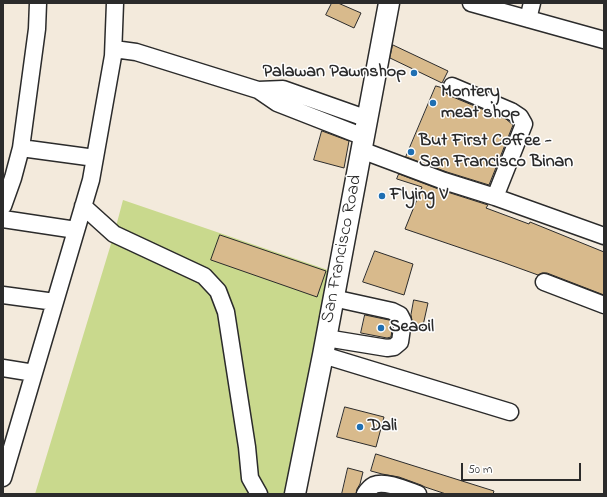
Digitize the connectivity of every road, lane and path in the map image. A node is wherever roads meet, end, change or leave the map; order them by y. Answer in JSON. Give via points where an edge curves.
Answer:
{"nodes":[{"id":1,"x":38,"y":3,"type":"edge"},
{"id":2,"x":115,"y":3,"type":"edge"},
{"id":3,"x":389,"y":3,"type":"edge"},
{"id":4,"x":471,"y":3,"type":"edge"},
{"id":5,"x":532,"y":3,"type":"edge"},
{"id":6,"x":528,"y":18,"type":"junction"},
{"id":7,"x":604,"y":40,"type":"edge"},
{"id":8,"x":114,"y":49,"type":"junction"},
{"id":9,"x":452,"y":86,"type":"dead end"},
{"id":10,"x":364,"y":135,"type":"junction"},
{"id":11,"x":21,"y":148,"type":"junction"},
{"id":12,"x":95,"y":158,"type":"junction"},
{"id":13,"x":495,"y":198,"type":"junction"},
{"id":14,"x":3,"y":206,"type":"edge"},
{"id":15,"x":83,"y":206,"type":"junction"},
{"id":16,"x":3,"y":219,"type":"edge"},
{"id":17,"x":76,"y":230,"type":"junction"},
{"id":18,"x":604,"y":236,"type":"edge"},
{"id":19,"x":544,"y":282,"type":"dead end"},
{"id":20,"x":3,"y":295,"type":"edge"},
{"id":21,"x":333,"y":298,"type":"junction"},
{"id":22,"x":55,"y":302,"type":"junction"},
{"id":23,"x":604,"y":305,"type":"edge"},
{"id":24,"x":324,"y":346,"type":"junction"},
{"id":25,"x":3,"y":368,"type":"edge"},
{"id":26,"x":34,"y":373,"type":"junction"},
{"id":27,"x":510,"y":412,"type":"dead end"},
{"id":28,"x":9,"y":439,"type":"edge"},
{"id":29,"x":3,"y":478,"type":"edge"},
{"id":30,"x":368,"y":490,"type":"edge"},
{"id":31,"x":259,"y":494,"type":"edge"},
{"id":32,"x":295,"y":494,"type":"edge"},
{"id":33,"x":415,"y":494,"type":"edge"}],
"edges":[{"from":1,"to":11,"type":"street","via":[[37,29]]},
{"from":2,"to":8,"type":"street"},
{"from":3,"to":10,"type":"main road","name":"San Francisco Road"},
{"from":4,"to":6,"type":"street"},
{"from":5,"to":6,"type":"street"},
{"from":6,"to":7,"type":"street"},
{"from":8,"to":10,"type":"street","via":[[136,52],[258,90],[283,89]]},
{"from":8,"to":12,"type":"street"},
{"from":9,"to":13,"type":"street","via":[[512,111],[524,124]]},
{"from":10,"to":13,"type":"street","via":[[444,181]]},
{"from":10,"to":21,"type":"main road","name":"San Francisco Road"},
{"from":11,"to":12,"type":"street"},
{"from":11,"to":14,"type":"street","via":[[14,178]]},
{"from":12,"to":15,"type":"street"},
{"from":13,"to":18,"type":"street"},
{"from":15,"to":17,"type":"street"},
{"from":15,"to":31,"type":"street","via":[[114,234],[204,276],[218,291],[226,312],[250,478]]},
{"from":16,"to":17,"type":"street"},
{"from":17,"to":22,"type":"street"},
{"from":19,"to":23,"type":"street"},
{"from":20,"to":22,"type":"street"},
{"from":21,"to":24,"type":"main road","name":"San Francisco Road"},
{"from":21,"to":24,"type":"street","via":[[400,315],[403,321],[400,342],[394,347],[387,348]]},
{"from":22,"to":26,"type":"street"},
{"from":24,"to":27,"type":"street"},
{"from":24,"to":32,"type":"main road","name":"San Francisco Road"},
{"from":25,"to":26,"type":"street"},
{"from":26,"to":28,"type":"street"},
{"from":28,"to":29,"type":"street"},
{"from":30,"to":33,"type":"street","via":[[378,483],[390,484]]}]}
